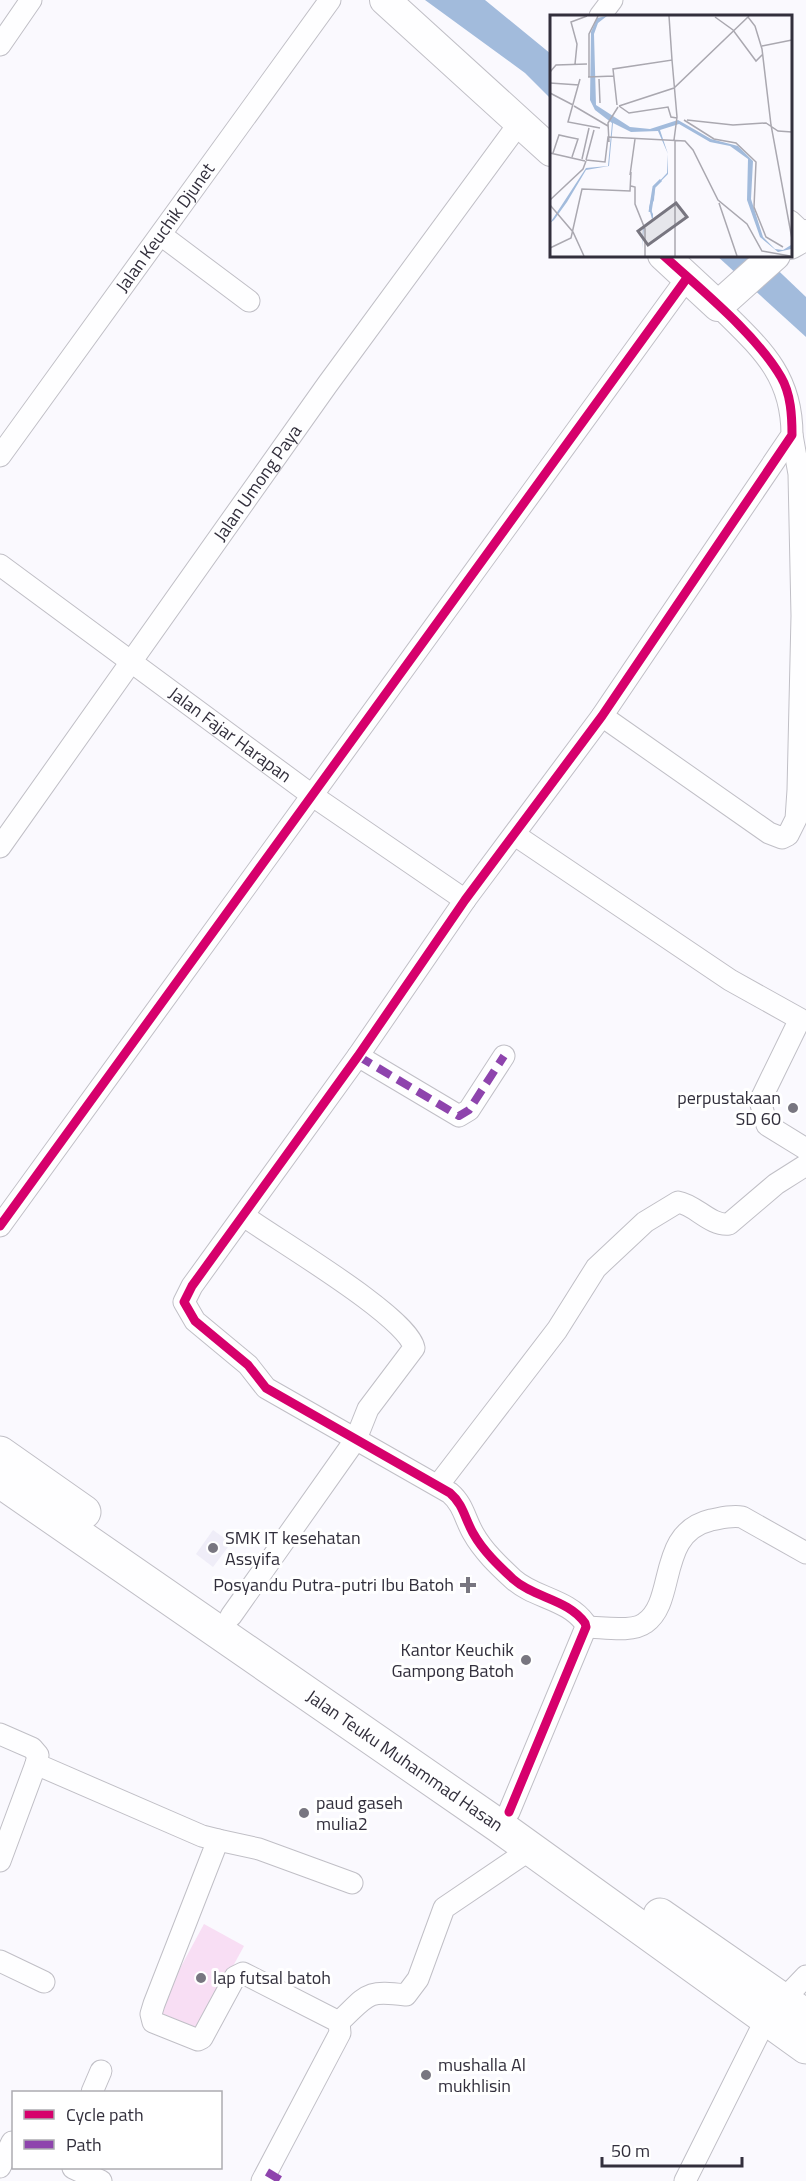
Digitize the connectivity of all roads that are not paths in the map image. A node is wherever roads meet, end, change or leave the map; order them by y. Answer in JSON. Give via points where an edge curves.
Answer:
{"nodes":[{"id":1,"x":31,"y":0,"type":"edge"},
{"id":2,"x":330,"y":0,"type":"edge"},
{"id":3,"x":385,"y":0,"type":"edge"},
{"id":4,"x":612,"y":0,"type":"edge"},
{"id":5,"x":601,"y":15,"type":"edge"},
{"id":6,"x":0,"y":45,"type":"edge"},
{"id":7,"x":520,"y":122,"type":"junction"},
{"id":8,"x":550,"y":150,"type":"edge"},
{"id":9,"x":791,"y":223,"type":"edge"},
{"id":10,"x":806,"y":234,"type":"edge"},
{"id":11,"x":161,"y":235,"type":"junction"},
{"id":12,"x":791,"y":243,"type":"edge"},
{"id":13,"x":664,"y":256,"type":"edge"},
{"id":14,"x":774,"y":256,"type":"edge"},
{"id":15,"x":687,"y":278,"type":"junction"},
{"id":16,"x":249,"y":301,"type":"dead end"},
{"id":17,"x":724,"y":301,"type":"junction"},
{"id":18,"x":792,"y":435,"type":"junction"},
{"id":19,"x":0,"y":456,"type":"edge"},
{"id":20,"x":0,"y":565,"type":"edge"},
{"id":21,"x":133,"y":662,"type":"junction"},
{"id":22,"x":602,"y":716,"type":"junction"},
{"id":23,"x":313,"y":796,"type":"junction"},
{"id":24,"x":802,"y":799,"type":"edge"},
{"id":25,"x":515,"y":835,"type":"junction"},
{"id":26,"x":0,"y":847,"type":"edge"},
{"id":27,"x":465,"y":900,"type":"junction"},
{"id":28,"x":803,"y":1014,"type":"edge"},
{"id":29,"x":358,"y":1056,"type":"junction"},
{"id":30,"x":504,"y":1056,"type":"dead end"},
{"id":31,"x":806,"y":1149,"type":"edge"},
{"id":32,"x":806,"y":1165,"type":"edge"},
{"id":33,"x":244,"y":1216,"type":"junction"},
{"id":34,"x":0,"y":1226,"type":"edge"},
{"id":35,"x":356,"y":1439,"type":"junction"},
{"id":36,"x":0,"y":1453,"type":"edge"},
{"id":37,"x":0,"y":1481,"type":"edge"},
{"id":38,"x":439,"y":1484,"type":"junction"},
{"id":39,"x":806,"y":1553,"type":"edge"},
{"id":40,"x":231,"y":1616,"type":"junction"},
{"id":41,"x":586,"y":1627,"type":"junction"},
{"id":42,"x":0,"y":1734,"type":"edge"},
{"id":43,"x":36,"y":1764,"type":"junction"},
{"id":44,"x":509,"y":1812,"type":"junction"},
{"id":45,"x":218,"y":1840,"type":"junction"},
{"id":46,"x":531,"y":1849,"type":"junction"},
{"id":47,"x":0,"y":1862,"type":"edge"},
{"id":48,"x":352,"y":1883,"type":"dead end"},
{"id":49,"x":0,"y":1961,"type":"edge"},
{"id":50,"x":44,"y":1982,"type":"dead end"},
{"id":51,"x":790,"y":2003,"type":"edge"},
{"id":52,"x":339,"y":2022,"type":"junction"},
{"id":53,"x":806,"y":2047,"type":"edge"},
{"id":54,"x":101,"y":2072,"type":"dead end"},
{"id":55,"x":92,"y":2091,"type":"edge"},
{"id":56,"x":9,"y":2140,"type":"edge"},
{"id":57,"x":0,"y":2168,"type":"edge"},
{"id":58,"x":75,"y":2169,"type":"edge"},
{"id":59,"x":270,"y":2178,"type":"edge"},
{"id":60,"x":101,"y":2181,"type":"edge"},
{"id":61,"x":685,"y":2181,"type":"edge"}],
"edges":[{"from":1,"to":6,"type":"street"},
{"from":2,"to":11,"type":"street","name":"Jalan Keuchik Djunet"},
{"from":3,"to":7,"type":"street"},
{"from":4,"to":5,"type":"street"},
{"from":7,"to":8,"type":"street"},
{"from":7,"to":21,"type":"street","name":"Jalan Umong Paya","via":[[327,386]]},
{"from":9,"to":10,"type":"street"},
{"from":10,"to":12,"type":"street"},
{"from":11,"to":16,"type":"street"},
{"from":11,"to":19,"type":"street","name":"Jalan Keuchik Djunet"},
{"from":13,"to":15,"type":"street"},
{"from":14,"to":17,"type":"street"},
{"from":15,"to":17,"type":"street"},
{"from":15,"to":23,"type":"street"},
{"from":17,"to":18,"type":"street","via":[[782,378]]},
{"from":18,"to":22,"type":"street"},
{"from":18,"to":24,"type":"street","via":[[799,474]]},
{"from":20,"to":21,"type":"street","name":"Jalan Fajar Harapan"},
{"from":21,"to":23,"type":"street","name":"Jalan Fajar Harapan"},
{"from":21,"to":26,"type":"street","name":"Jalan Umong Paya"},
{"from":22,"to":24,"type":"street","via":[[776,837],[788,835]]},
{"from":22,"to":25,"type":"street"},
{"from":23,"to":27,"type":"street","name":"Jalan Fajar Harapan"},
{"from":23,"to":34,"type":"street"},
{"from":25,"to":27,"type":"street"},
{"from":25,"to":28,"type":"street","via":[[730,980]]},
{"from":27,"to":29,"type":"street"},
{"from":28,"to":31,"type":"street","via":[[760,1101],[767,1125]]},
{"from":29,"to":30,"type":"street","via":[[459,1116],[469,1110]]},
{"from":29,"to":33,"type":"street"},
{"from":32,"to":38,"type":"street","via":[[776,1184],[729,1224],[722,1225],[678,1202],[645,1222],[596,1268],[557,1330]]},
{"from":33,"to":35,"type":"street","via":[[360,1294],[413,1341],[412,1353],[368,1409]]},
{"from":33,"to":35,"type":"street","via":[[192,1286],[184,1302],[187,1311],[248,1365],[263,1386]]},
{"from":35,"to":38,"type":"street"},
{"from":35,"to":40,"type":"street"},
{"from":36,"to":40,"type":"highway","name":"Jalan Teuku Muhammad Hasan"},
{"from":37,"to":46,"type":"highway","name":"Jalan Teuku Muhammad Hasan"},
{"from":38,"to":41,"type":"street","via":[[460,1502],[474,1535],[512,1578],[557,1601],[582,1618]]},
{"from":39,"to":41,"type":"street","via":[[742,1517],[732,1515],[700,1523],[681,1538],[656,1609],[646,1623],[638,1627]]},
{"from":40,"to":44,"type":"highway","name":"Jalan Teuku Muhammad Hasan"},
{"from":41,"to":44,"type":"street"},
{"from":42,"to":43,"type":"street","via":[[32,1748],[38,1755]]},
{"from":43,"to":45,"type":"street"},
{"from":43,"to":47,"type":"street"},
{"from":44,"to":51,"type":"highway","name":"Jalan Teuku Muhammad Hasan"},
{"from":45,"to":48,"type":"street","via":[[259,1849]]},
{"from":45,"to":52,"type":"street","via":[[150,2014],[153,2022],[198,2040],[202,2038],[235,1977],[243,1972]]},
{"from":46,"to":51,"type":"highway","name":"Jalan Teuku Muhammad Hasan"},
{"from":46,"to":52,"type":"street","via":[[444,1908],[410,1992],[373,1992]]},
{"from":49,"to":50,"type":"street"},
{"from":51,"to":53,"type":"highway","name":"Jalan Teuku Muhammad Hasan"},
{"from":51,"to":61,"type":"street"},
{"from":52,"to":59,"type":"street","via":[[340,2033]]},
{"from":54,"to":55,"type":"street"},
{"from":56,"to":57,"type":"street"},
{"from":58,"to":60,"type":"street"}]}
